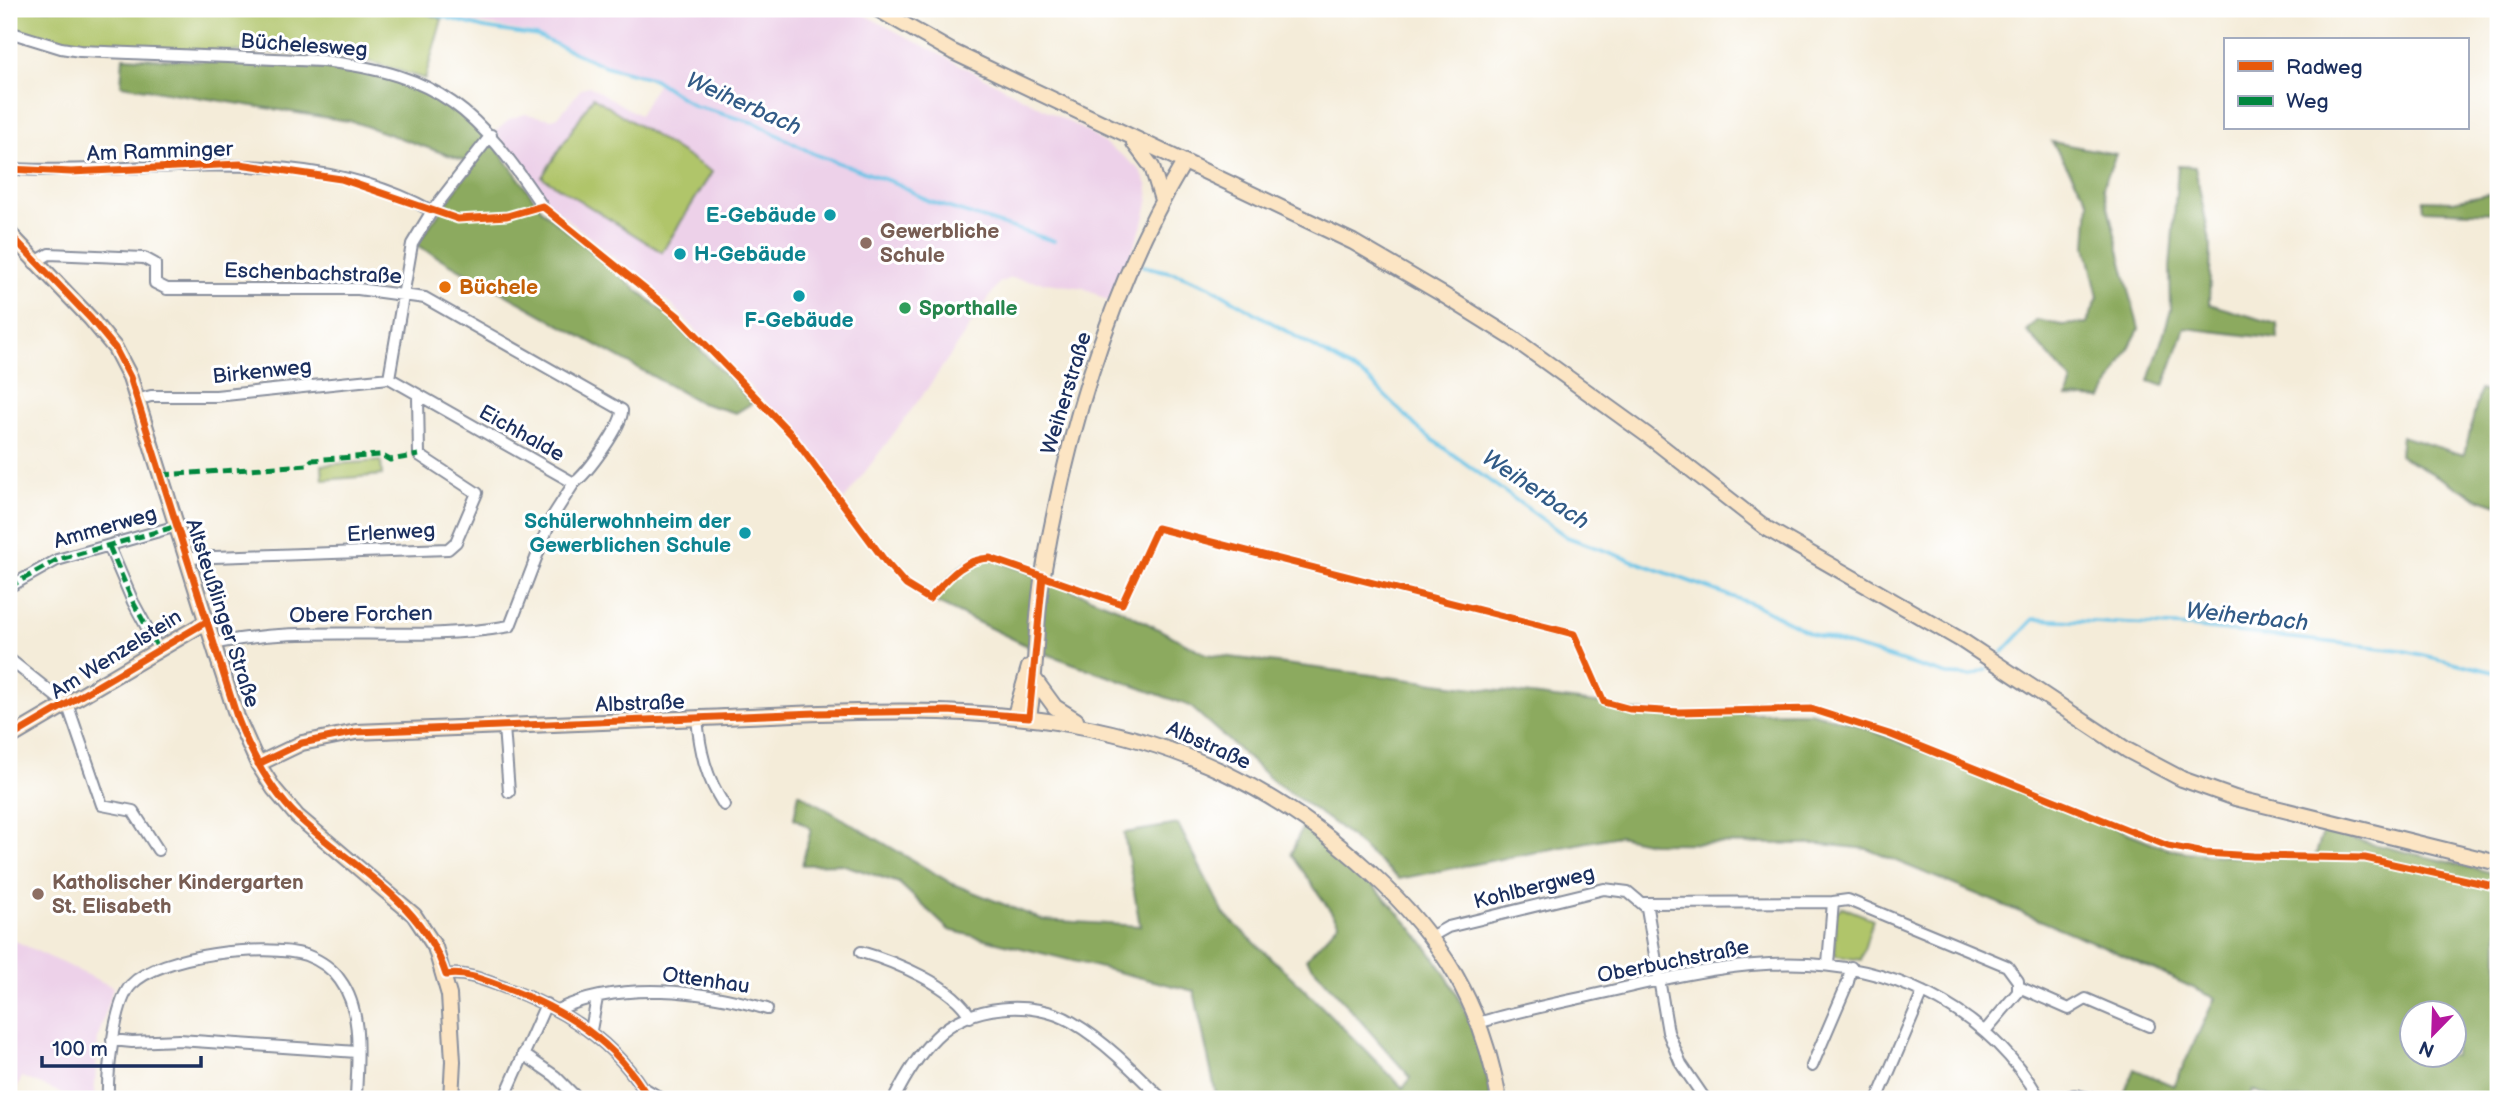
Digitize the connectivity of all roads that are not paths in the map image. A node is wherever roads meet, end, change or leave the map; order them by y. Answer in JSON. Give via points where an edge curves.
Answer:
{"nodes":[{"id":1,"x":877,"y":9,"type":"edge"},
{"id":2,"x":9,"y":32,"type":"edge"},
{"id":3,"x":491,"y":135,"type":"junction"},
{"id":4,"x":1127,"y":136,"type":"junction"},
{"id":5,"x":1184,"y":164,"type":"junction"},
{"id":6,"x":9,"y":169,"type":"edge"},
{"id":7,"x":1162,"y":200,"type":"junction"},
{"id":8,"x":542,"y":206,"type":"dead end"},
{"id":9,"x":432,"y":211,"type":"junction"},
{"id":10,"x":9,"y":233,"type":"edge"},
{"id":11,"x":34,"y":263,"type":"junction"},
{"id":12,"x":402,"y":293,"type":"junction"},
{"id":13,"x":389,"y":378,"type":"junction"},
{"id":14,"x":418,"y":397,"type":"junction"},
{"id":15,"x":139,"y":399,"type":"junction"},
{"id":16,"x":573,"y":483,"type":"junction"},
{"id":17,"x":177,"y":526,"type":"junction"},
{"id":18,"x":109,"y":546,"type":"junction"},
{"id":19,"x":186,"y":558,"type":"junction"},
{"id":20,"x":9,"y":587,"type":"edge"},
{"id":21,"x":206,"y":622,"type":"junction"},
{"id":22,"x":510,"y":626,"type":"joint"},
{"id":23,"x":213,"y":644,"type":"junction"},
{"id":24,"x":159,"y":650,"type":"junction"},
{"id":25,"x":1036,"y":650,"type":"junction"},
{"id":26,"x":9,"y":659,"type":"edge"},
{"id":27,"x":1034,"y":677,"type":"junction"},
{"id":28,"x":68,"y":706,"type":"junction"},
{"id":29,"x":1022,"y":716,"type":"junction"},
{"id":30,"x":697,"y":718,"type":"junction"},
{"id":31,"x":1087,"y":726,"type":"junction"},
{"id":32,"x":504,"y":727,"type":"junction"},
{"id":33,"x":9,"y":738,"type":"edge"},
{"id":34,"x":258,"y":764,"type":"junction"},
{"id":35,"x":509,"y":792,"type":"dead end"},
{"id":36,"x":724,"y":805,"type":"dead end"},
{"id":37,"x":158,"y":850,"type":"dead end"},
{"id":38,"x":2498,"y":863,"type":"edge"},
{"id":39,"x":1833,"y":902,"type":"junction"},
{"id":40,"x":1643,"y":903,"type":"junction"},
{"id":41,"x":1432,"y":936,"type":"junction"},
{"id":42,"x":861,"y":953,"type":"dead end"},
{"id":43,"x":1828,"y":964,"type":"junction"},
{"id":44,"x":1851,"y":967,"type":"junction"},
{"id":45,"x":446,"y":975,"type":"junction"},
{"id":46,"x":1658,"y":979,"type":"junction"},
{"id":47,"x":2019,"y":987,"type":"junction"},
{"id":48,"x":1923,"y":992,"type":"junction"},
{"id":49,"x":597,"y":998,"type":"junction"},
{"id":50,"x":546,"y":1004,"type":"junction"},
{"id":51,"x":767,"y":1009,"type":"dead end"},
{"id":52,"x":556,"y":1010,"type":"junction"},
{"id":53,"x":970,"y":1017,"type":"junction"},
{"id":54,"x":1478,"y":1023,"type":"junction"},
{"id":55,"x":2149,"y":1026,"type":"dead end"},
{"id":56,"x":591,"y":1030,"type":"junction"},
{"id":57,"x":1985,"y":1031,"type":"junction"},
{"id":58,"x":112,"y":1040,"type":"junction"},
{"id":59,"x":357,"y":1052,"type":"junction"},
{"id":60,"x":523,"y":1054,"type":"junction"},
{"id":61,"x":1812,"y":1066,"type":"dead end"},
{"id":62,"x":642,"y":1087,"type":"junction"},
{"id":63,"x":1879,"y":1095,"type":"dead end"},
{"id":64,"x":108,"y":1099,"type":"edge"},
{"id":65,"x":356,"y":1099,"type":"edge"},
{"id":66,"x":451,"y":1099,"type":"edge"},
{"id":67,"x":504,"y":1099,"type":"edge"},
{"id":68,"x":578,"y":1099,"type":"edge"},
{"id":69,"x":649,"y":1099,"type":"edge"},
{"id":70,"x":662,"y":1099,"type":"edge"},
{"id":71,"x":894,"y":1099,"type":"edge"},
{"id":72,"x":1162,"y":1099,"type":"edge"},
{"id":73,"x":1499,"y":1099,"type":"edge"},
{"id":74,"x":1705,"y":1099,"type":"edge"},
{"id":75,"x":2040,"y":1099,"type":"edge"},
{"id":76,"x":2061,"y":1099,"type":"edge"},
{"id":77,"x":2095,"y":1099,"type":"edge"}],
"edges":[{"from":1,"to":4,"type":"street","via":[[953,52]]},
{"from":2,"to":3,"type":"street","name":"Büchelesweg","via":[[80,51],[362,65],[441,94]]},
{"from":3,"to":8,"type":"street","name":"Büchelesweg"},
{"from":3,"to":9,"type":"street"},
{"from":4,"to":5,"type":"street"},
{"from":4,"to":7,"type":"street","via":[[1152,167]]},
{"from":5,"to":7,"type":"street","name":"Weiherstraße"},
{"from":5,"to":38,"type":"street","via":[[1353,242],[1442,294],[1514,339],[1647,435],[1766,528],[1971,647],[2127,750],[2182,779],[2235,798]]},
{"from":6,"to":9,"type":"street","name":"Am Ramminger","via":[[269,167],[363,185]]},
{"from":7,"to":25,"type":"street","name":"Weiherstraße","via":[[1120,292],[1076,429],[1042,576]]},
{"from":9,"to":12,"type":"street","via":[[412,244]]},
{"from":10,"to":11,"type":"street","name":"Altsteußlinger Straße"},
{"from":11,"to":12,"type":"street","name":"Eschenbachstraße","via":[[49,254],[144,258],[155,264],[155,283],[167,289]]},
{"from":11,"to":15,"type":"street","name":"Altsteußlinger Straße","via":[[115,348]]},
{"from":12,"to":13,"type":"street"},
{"from":12,"to":16,"type":"street","name":"Eschenbachstraße","via":[[452,312],[622,410],[620,422],[585,475]]},
{"from":13,"to":14,"type":"street","name":"Eichhalde"},
{"from":13,"to":15,"type":"street","name":"Birkenweg"},
{"from":14,"to":16,"type":"street","name":"Eichhalde"},
{"from":14,"to":19,"type":"street","name":"Erlenweg","via":[[419,456],[477,493],[456,542],[448,549]]},
{"from":15,"to":17,"type":"street","name":"Altsteußlinger Straße"},
{"from":16,"to":22,"type":"street","name":"Eichhalde","via":[[551,519]]},
{"from":17,"to":18,"type":"street","name":"Ammerweg"},
{"from":17,"to":19,"type":"street","name":"Altsteußlinger Straße"},
{"from":18,"to":20,"type":"street","name":"Ammerweg","via":[[57,560]]},
{"from":18,"to":24,"type":"street"},
{"from":19,"to":21,"type":"street","name":"Altsteußlinger Straße"},
{"from":21,"to":23,"type":"street","name":"Altsteußlinger Straße"},
{"from":21,"to":24,"type":"street","name":"Am Wenzelstein"},
{"from":22,"to":23,"type":"street","name":"Obere Forchen","via":[[438,632],[318,631]]},
{"from":23,"to":34,"type":"street","name":"Altsteußlinger Straße"},
{"from":24,"to":28,"type":"street","name":"Am Wenzelstein"},
{"from":25,"to":27,"type":"street","name":"Weiherstraße"},
{"from":25,"to":29,"type":"street","name":"Weiherstraße","via":[[1018,698]]},
{"from":26,"to":28,"type":"street"},
{"from":27,"to":29,"type":"street","name":"Weiherstraße"},
{"from":27,"to":31,"type":"street","via":[[1055,707]]},
{"from":28,"to":33,"type":"street","name":"Am Wenzelstein"},
{"from":28,"to":37,"type":"street","name":"Am Wenzelstein","via":[[102,805],[133,811]]},
{"from":29,"to":30,"type":"street","name":"Albstraße","via":[[948,712]]},
{"from":29,"to":31,"type":"street","name":"Albstraße"},
{"from":30,"to":32,"type":"street","name":"Albstraße"},
{"from":30,"to":36,"type":"street","name":"Albstraße","via":[[700,755]]},
{"from":31,"to":41,"type":"street","name":"Albstraße","via":[[1174,751],[1277,800],[1340,844]]},
{"from":32,"to":34,"type":"street","name":"Albstraße","via":[[328,735]]},
{"from":32,"to":35,"type":"street"},
{"from":34,"to":45,"type":"street","name":"Altsteußlinger Straße","via":[[297,816],[414,915]]},
{"from":39,"to":40,"type":"street","name":"Kohlbergweg"},
{"from":39,"to":43,"type":"street"},
{"from":39,"to":47,"type":"street","name":"Kohlbergweg","via":[[1848,900],[2007,966]]},
{"from":40,"to":41,"type":"street","name":"Kohlbergweg","via":[[1620,889],[1604,889]]},
{"from":40,"to":46,"type":"street"},
{"from":41,"to":54,"type":"street","name":"Albstraße","via":[[1454,969]]},
{"from":42,"to":53,"type":"street","via":[[918,975],[957,999]]},
{"from":43,"to":44,"type":"street","name":"Oberbuchstraße"},
{"from":43,"to":46,"type":"street","name":"Oberbuchstraße","via":[[1724,966]]},
{"from":44,"to":48,"type":"street","name":"Oberbuchstraße","via":[[1888,976]]},
{"from":44,"to":61,"type":"street","via":[[1849,982]]},
{"from":45,"to":50,"type":"street","via":[[471,976]]},
{"from":45,"to":66,"type":"street","name":"Altsteußlinger Straße","via":[[453,1061]]},
{"from":46,"to":54,"type":"street","name":"Oberbuchstraße"},
{"from":46,"to":74,"type":"street","via":[[1674,1050]]},
{"from":47,"to":55,"type":"street","name":"Kohlbergweg","via":[[2069,1009],[2086,999]]},
{"from":47,"to":57,"type":"street"},
{"from":48,"to":57,"type":"street","name":"Oberbuchstraße"},
{"from":48,"to":63,"type":"street"},
{"from":49,"to":51,"type":"street","name":"Ottenhau","via":[[644,991],[693,993]]},
{"from":49,"to":52,"type":"street","name":"Ottenhau"},
{"from":49,"to":56,"type":"street"},
{"from":50,"to":52,"type":"street"},
{"from":50,"to":60,"type":"street"},
{"from":52,"to":56,"type":"street"},
{"from":53,"to":71,"type":"street","via":[[938,1035],[911,1068]]},
{"from":53,"to":72,"type":"street","via":[[1010,1008],[1071,1021],[1118,1056]]},
{"from":54,"to":73,"type":"street","name":"Albstraße"},
{"from":56,"to":62,"type":"street"},
{"from":57,"to":75,"type":"street","name":"Oberbuchstraße","via":[[2026,1076]]},
{"from":58,"to":59,"type":"street"},
{"from":58,"to":59,"type":"street","via":[[128,987],[144,975],[190,959],[285,952],[319,961],[341,980],[352,1003]]},
{"from":58,"to":64,"type":"street"},
{"from":59,"to":65,"type":"street"},
{"from":60,"to":67,"type":"street"},
{"from":60,"to":68,"type":"street"},
{"from":62,"to":69,"type":"street"},
{"from":62,"to":70,"type":"street"},
{"from":76,"to":77,"type":"street","via":[[2074,1095]]}]}
